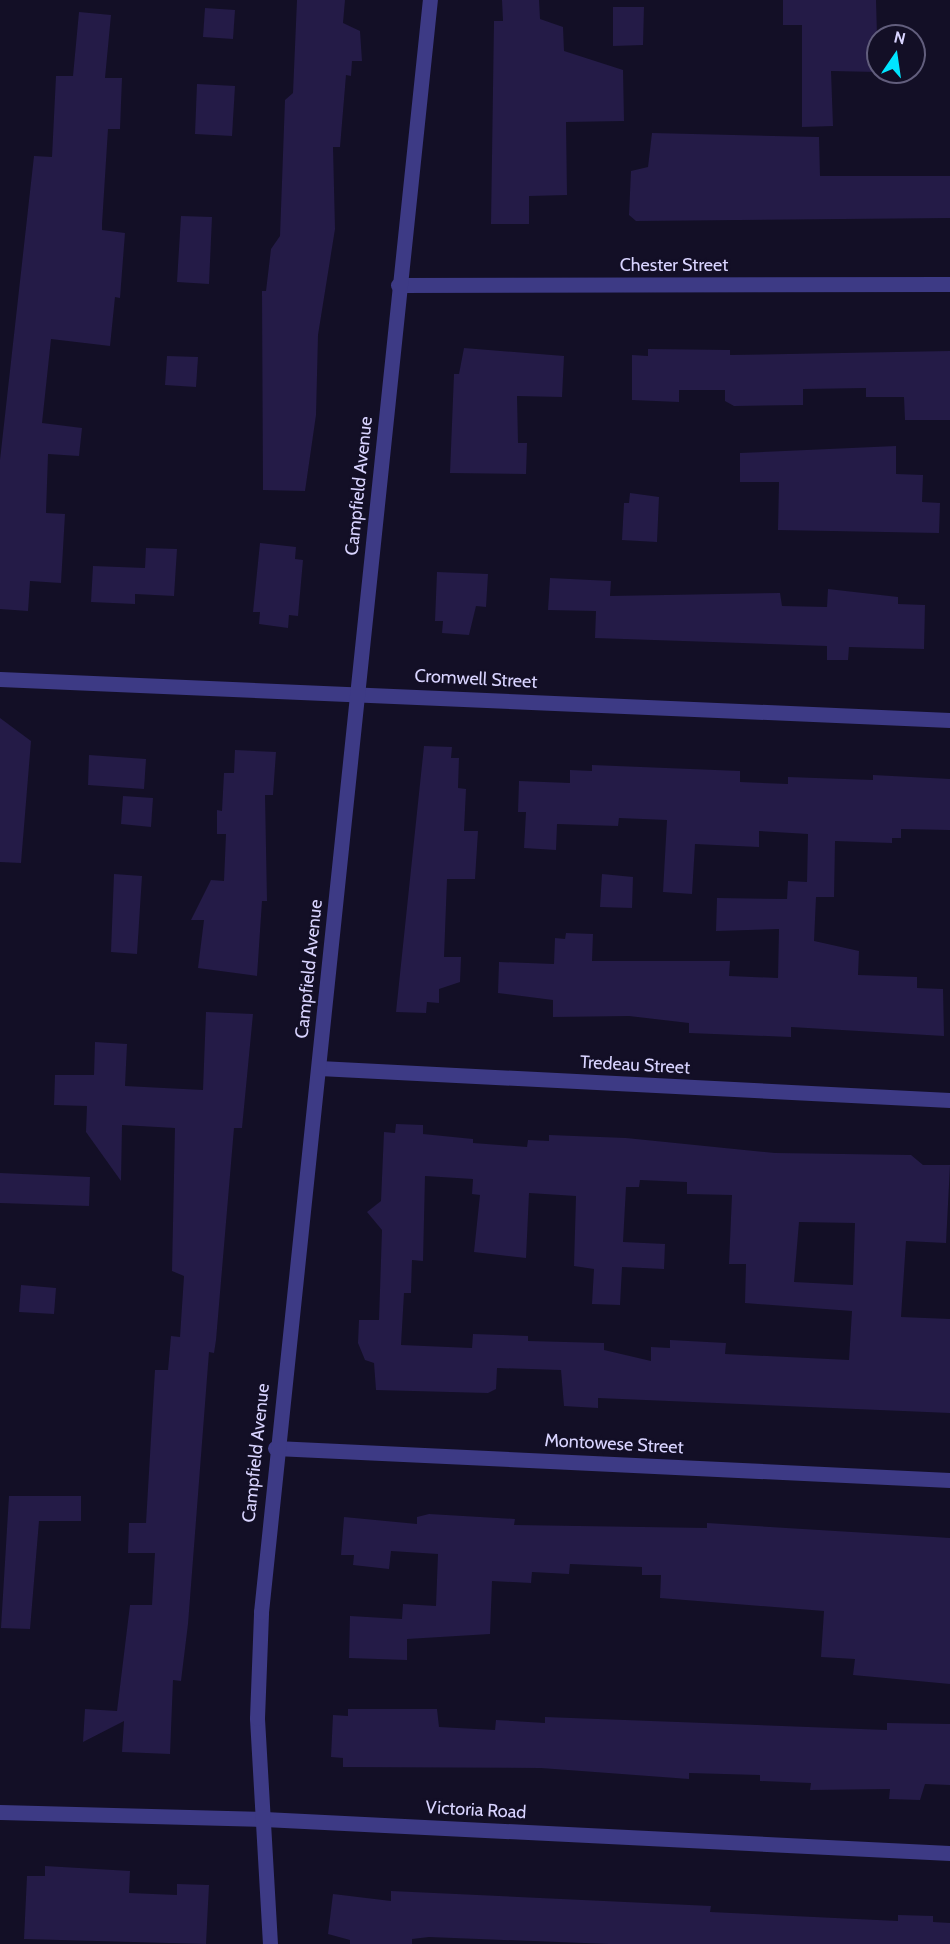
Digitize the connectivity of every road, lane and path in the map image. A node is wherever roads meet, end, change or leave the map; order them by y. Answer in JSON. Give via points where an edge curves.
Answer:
{"nodes":[{"id":1,"x":430,"y":0,"type":"edge"},
{"id":2,"x":950,"y":284,"type":"edge"},
{"id":3,"x":398,"y":285,"type":"junction"},
{"id":4,"x":0,"y":679,"type":"edge"},
{"id":5,"x":358,"y":693,"type":"junction"},
{"id":6,"x":950,"y":720,"type":"edge"},
{"id":7,"x":319,"y":1068,"type":"junction"},
{"id":8,"x":950,"y":1100,"type":"edge"},
{"id":9,"x":275,"y":1448,"type":"junction"},
{"id":10,"x":950,"y":1480,"type":"edge"},
{"id":11,"x":0,"y":1812,"type":"edge"},
{"id":12,"x":264,"y":1820,"type":"junction"},
{"id":13,"x":950,"y":1853,"type":"edge"},
{"id":14,"x":270,"y":1944,"type":"edge"}],
"edges":[{"from":1,"to":3,"type":"street","name":"Campfield Avenue"},
{"from":2,"to":3,"type":"street","name":"Chester Street"},
{"from":3,"to":5,"type":"street","name":"Campfield Avenue"},
{"from":4,"to":5,"type":"street","name":"Cromwell Street"},
{"from":5,"to":6,"type":"street","name":"Cromwell Street"},
{"from":5,"to":7,"type":"street","name":"Campfield Avenue"},
{"from":7,"to":8,"type":"street","name":"Tredeau Street"},
{"from":7,"to":9,"type":"street","name":"Campfield Avenue"},
{"from":9,"to":10,"type":"street","name":"Montowese Street"},
{"from":9,"to":12,"type":"street","name":"Campfield Avenue","via":[[256,1718]]},
{"from":11,"to":12,"type":"street","name":"Victoria Road"},
{"from":12,"to":13,"type":"street","name":"Victoria Road"},
{"from":12,"to":14,"type":"street","name":"Campfield Avenue"}]}
